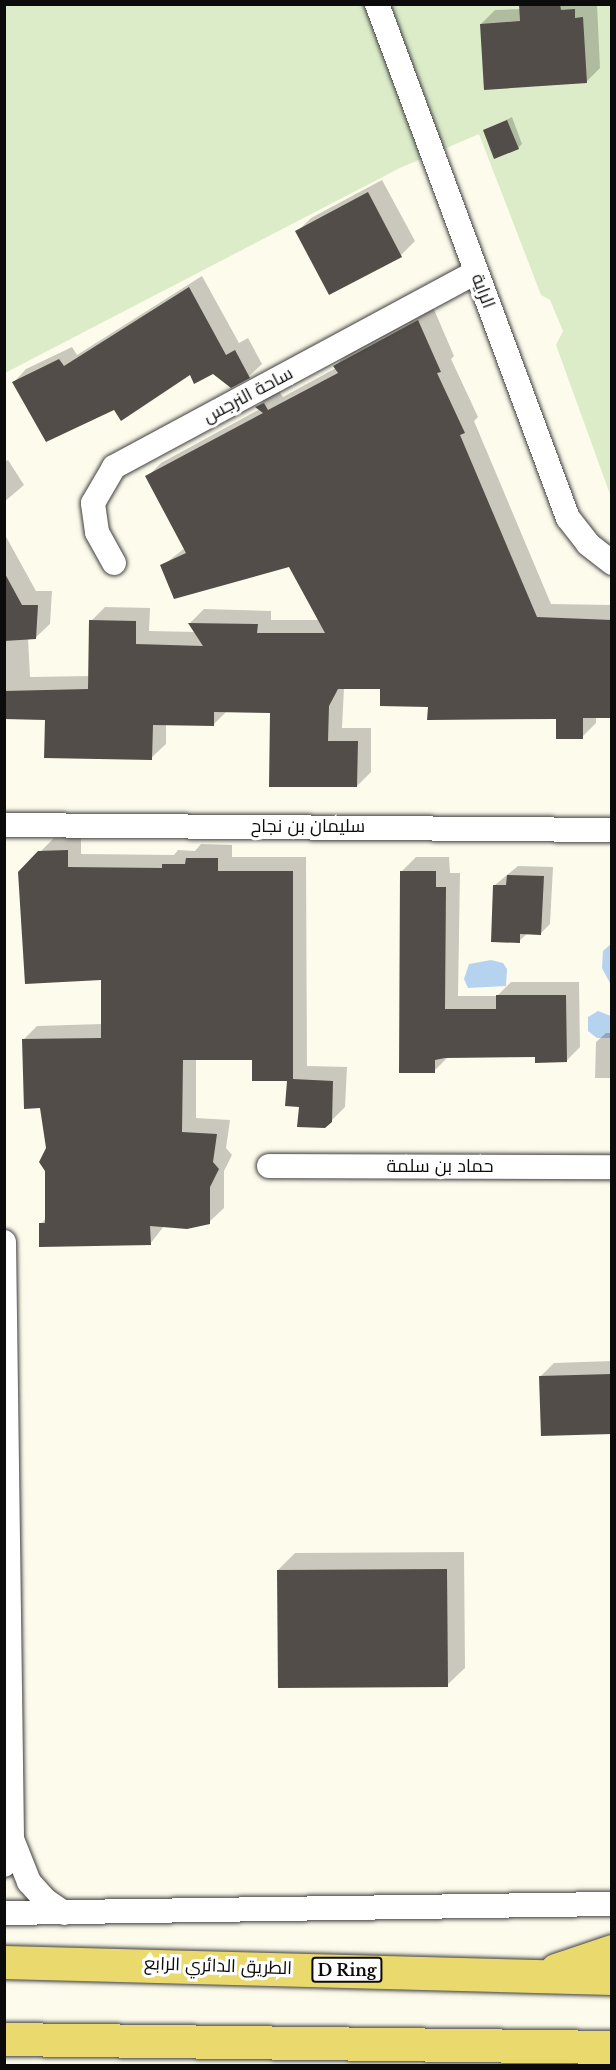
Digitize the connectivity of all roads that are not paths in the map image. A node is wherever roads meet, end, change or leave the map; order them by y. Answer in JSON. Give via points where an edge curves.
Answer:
{"nodes":[{"id":1,"x":377,"y":4,"type":"edge"},
{"id":2,"x":475,"y":273,"type":"junction"},
{"id":3,"x":114,"y":562,"type":"dead end"},
{"id":4,"x":612,"y":563,"type":"edge"},
{"id":5,"x":4,"y":825,"type":"edge"},
{"id":6,"x":612,"y":830,"type":"edge"},
{"id":7,"x":269,"y":1166,"type":"dead end"},
{"id":8,"x":612,"y":1167,"type":"edge"},
{"id":9,"x":4,"y":1242,"type":"edge"},
{"id":10,"x":5,"y":1272,"type":"edge"},
{"id":11,"x":6,"y":1487,"type":"edge"},
{"id":12,"x":7,"y":1602,"type":"edge"},
{"id":13,"x":12,"y":1839,"type":"junction"},
{"id":14,"x":4,"y":1865,"type":"edge"},
{"id":15,"x":612,"y":1904,"type":"edge"},
{"id":16,"x":4,"y":1913,"type":"edge"},
{"id":17,"x":64,"y":1913,"type":"junction"},
{"id":18,"x":612,"y":1951,"type":"edge"},
{"id":19,"x":4,"y":1962,"type":"edge"},
{"id":20,"x":537,"y":1977,"type":"junction"},
{"id":21,"x":612,"y":1978,"type":"edge"},
{"id":22,"x":4,"y":2039,"type":"edge"},
{"id":23,"x":513,"y":2047,"type":"junction"},
{"id":24,"x":612,"y":2047,"type":"edge"},
{"id":25,"x":567,"y":2066,"type":"edge"}],
"edges":[{"from":1,"to":2,"type":"street","name":"الراية"},
{"from":2,"to":3,"type":"street","name":"ساحة النرجس","via":[[114,467],[93,503],[97,532]]},
{"from":2,"to":4,"type":"street","name":"الراية","via":[[568,518],[588,544]]},
{"from":5,"to":6,"type":"street","name":"سليمان بن نجاح"},
{"from":7,"to":8,"type":"street","name":"حماد بن سلمة"},
{"from":9,"to":10,"type":"street"},
{"from":10,"to":11,"type":"street"},
{"from":11,"to":12,"type":"street"},
{"from":12,"to":13,"type":"street"},
{"from":13,"to":14,"type":"street"},
{"from":13,"to":17,"type":"street","via":[[29,1882]]},
{"from":15,"to":17,"type":"street"},
{"from":16,"to":17,"type":"street"},
{"from":18,"to":20,"type":"main road","number":"D Ring"},
{"from":19,"to":20,"type":"main road","name":"الطريق الدائري الرابع","number":"D Ring"},
{"from":20,"to":21,"type":"main road","name":"الطريق الدائري الرابع","number":"D Ring"},
{"from":22,"to":23,"type":"main road"},
{"from":23,"to":24,"type":"main road"},
{"from":23,"to":25,"type":"main road"}]}
